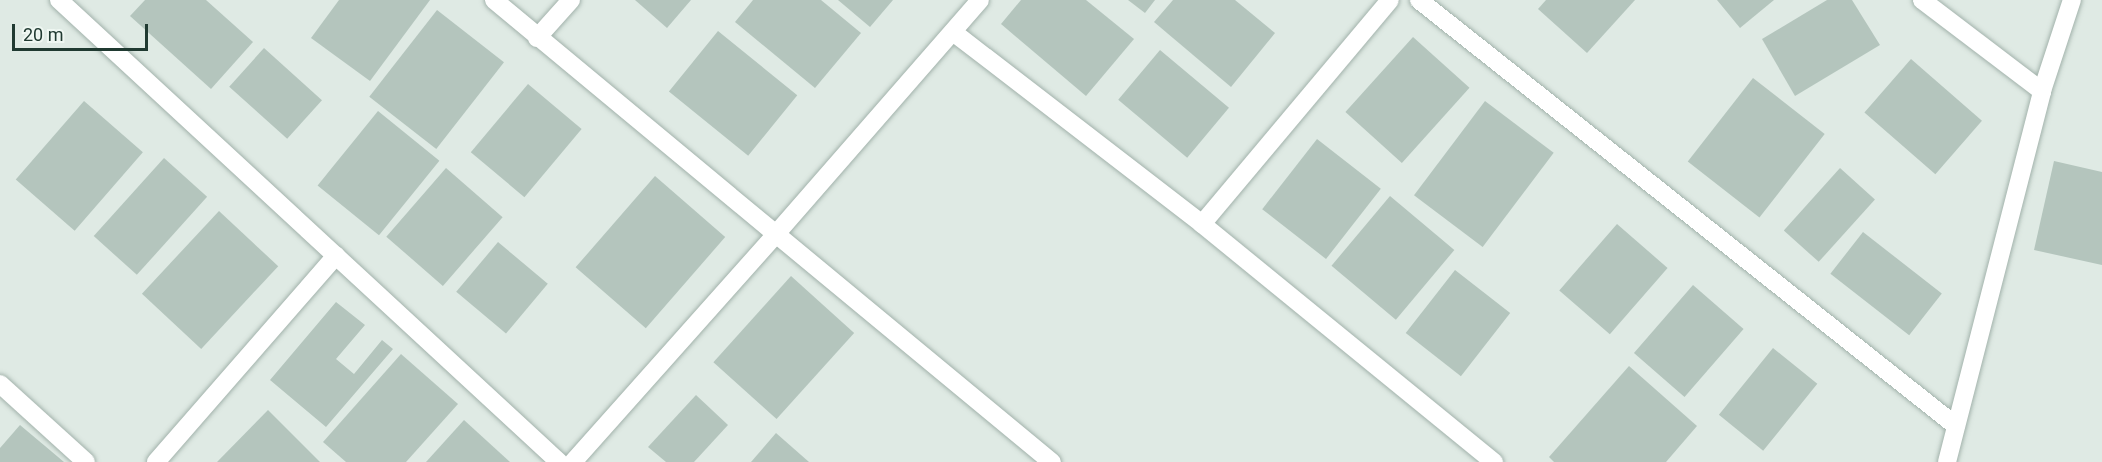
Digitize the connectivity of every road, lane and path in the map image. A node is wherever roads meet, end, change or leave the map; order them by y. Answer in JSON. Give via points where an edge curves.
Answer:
{"nodes":[{"id":1,"x":59,"y":0,"type":"edge"},
{"id":2,"x":494,"y":0,"type":"edge"},
{"id":3,"x":571,"y":0,"type":"edge"},
{"id":4,"x":980,"y":0,"type":"edge"},
{"id":5,"x":1390,"y":0,"type":"edge"},
{"id":6,"x":1419,"y":0,"type":"edge"},
{"id":7,"x":1922,"y":0,"type":"edge"},
{"id":8,"x":2072,"y":0,"type":"edge"},
{"id":9,"x":953,"y":32,"type":"junction"},
{"id":10,"x":537,"y":38,"type":"junction"},
{"id":11,"x":2042,"y":91,"type":"junction"},
{"id":12,"x":1202,"y":224,"type":"junction"},
{"id":13,"x":776,"y":234,"type":"junction"},
{"id":14,"x":336,"y":256,"type":"junction"},
{"id":15,"x":0,"y":384,"type":"edge"},
{"id":16,"x":1956,"y":426,"type":"junction"},
{"id":17,"x":86,"y":462,"type":"edge"},
{"id":18,"x":156,"y":462,"type":"edge"},
{"id":19,"x":559,"y":462,"type":"edge"},
{"id":20,"x":573,"y":462,"type":"edge"},
{"id":21,"x":1053,"y":462,"type":"edge"},
{"id":22,"x":1494,"y":462,"type":"edge"},
{"id":23,"x":1947,"y":462,"type":"edge"}],
"edges":[{"from":1,"to":14,"type":"street"},
{"from":2,"to":10,"type":"street"},
{"from":3,"to":10,"type":"street"},
{"from":4,"to":9,"type":"street"},
{"from":5,"to":12,"type":"street"},
{"from":6,"to":16,"type":"street"},
{"from":7,"to":11,"type":"street"},
{"from":8,"to":11,"type":"street"},
{"from":9,"to":12,"type":"street"},
{"from":9,"to":13,"type":"street"},
{"from":10,"to":13,"type":"street"},
{"from":11,"to":16,"type":"street"},
{"from":12,"to":22,"type":"street"},
{"from":13,"to":20,"type":"street"},
{"from":13,"to":21,"type":"street"},
{"from":14,"to":18,"type":"street"},
{"from":14,"to":19,"type":"street"},
{"from":15,"to":17,"type":"street"},
{"from":16,"to":23,"type":"street"}]}
